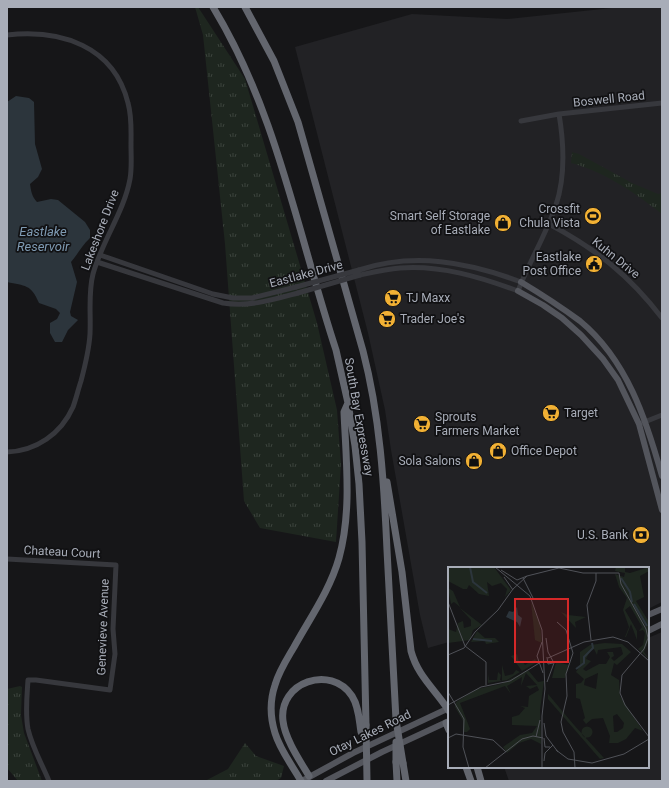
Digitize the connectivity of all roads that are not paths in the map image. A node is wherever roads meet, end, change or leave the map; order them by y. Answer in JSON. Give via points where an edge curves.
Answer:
{"nodes":[{"id":1,"x":212,"y":7,"type":"edge"},
{"id":2,"x":245,"y":7,"type":"edge"},
{"id":3,"x":7,"y":35,"type":"edge"},
{"id":4,"x":662,"y":103,"type":"edge"},
{"id":5,"x":559,"y":114,"type":"junction"},
{"id":6,"x":521,"y":121,"type":"dead end"},
{"id":7,"x":549,"y":224,"type":"junction"},
{"id":8,"x":100,"y":255,"type":"junction"},
{"id":9,"x":97,"y":262,"type":"junction"},
{"id":10,"x":360,"y":272,"type":"junction"},
{"id":11,"x":521,"y":282,"type":"junction"},
{"id":12,"x":297,"y":290,"type":"junction"},
{"id":13,"x":518,"y":291,"type":"junction"},
{"id":14,"x":662,"y":318,"type":"edge"},
{"id":15,"x":348,"y":403,"type":"junction"},
{"id":16,"x":662,"y":415,"type":"edge"},
{"id":17,"x":646,"y":421,"type":"junction"},
{"id":18,"x":378,"y":424,"type":"junction"},
{"id":19,"x":639,"y":424,"type":"junction"},
{"id":20,"x":7,"y":452,"type":"edge"},
{"id":21,"x":662,"y":476,"type":"edge"},
{"id":22,"x":662,"y":510,"type":"edge"},
{"id":23,"x":7,"y":559,"type":"edge"},
{"id":24,"x":116,"y":565,"type":"joint"},
{"id":25,"x":662,"y":609,"type":"edge"},
{"id":26,"x":649,"y":615,"type":"edge"},
{"id":27,"x":662,"y":624,"type":"edge"},
{"id":28,"x":649,"y":630,"type":"edge"},
{"id":29,"x":448,"y":708,"type":"edge"},
{"id":30,"x":448,"y":709,"type":"edge"},
{"id":31,"x":447,"y":722,"type":"edge"},
{"id":32,"x":400,"y":763,"type":"junction"},
{"id":33,"x":466,"y":768,"type":"edge"},
{"id":34,"x":477,"y":768,"type":"edge"},
{"id":35,"x":367,"y":772,"type":"junction"},
{"id":36,"x":309,"y":776,"type":"junction"},
{"id":37,"x":367,"y":780,"type":"edge"},
{"id":38,"x":49,"y":781,"type":"edge"},
{"id":39,"x":301,"y":781,"type":"edge"},
{"id":40,"x":326,"y":781,"type":"edge"},
{"id":41,"x":397,"y":781,"type":"edge"},
{"id":42,"x":406,"y":781,"type":"edge"},
{"id":43,"x":471,"y":781,"type":"edge"},
{"id":44,"x":481,"y":781,"type":"edge"}],
"edges":[{"from":1,"to":15,"type":"highway","name":"South Bay Expressway","via":[[248,73],[271,131],[336,350]]},
{"from":2,"to":18,"type":"highway","name":"South Bay Expressway","via":[[274,61],[299,127],[364,351]]},
{"from":3,"to":8,"type":"street","name":"Lakeshore Drive","via":[[48,34],[78,42],[103,60],[118,78],[124,91],[131,123],[131,178],[122,207]]},
{"from":4,"to":5,"type":"street","name":"Boswell Road"},
{"from":5,"to":6,"type":"street","name":"Boswell Road"},
{"from":5,"to":7,"type":"street","via":[[563,139],[563,167],[558,198]]},
{"from":7,"to":11,"type":"street"},
{"from":7,"to":14,"type":"street","name":"Kuhn Drive","via":[[575,238],[610,263],[635,286]]},
{"from":8,"to":9,"type":"street","name":"Lakeshore Drive"},
{"from":8,"to":12,"type":"street","name":"Eastlake Drive","via":[[227,297],[252,298]]},
{"from":9,"to":12,"type":"street","name":"Eastlake Drive","via":[[223,303],[256,304]]},
{"from":9,"to":20,"type":"street","name":"Lakeshore Drive","via":[[91,282],[89,347],[73,406],[66,420],[45,441],[29,448]]},
{"from":10,"to":11,"type":"street","name":"Eastlake Drive","via":[[391,262],[441,261],[496,273]]},
{"from":10,"to":12,"type":"street","name":"Eastlake Drive","bridge":true},
{"from":10,"to":13,"type":"street","name":"Eastlake Drive","via":[[400,268],[447,270],[476,276]]},
{"from":11,"to":13,"type":"street"},
{"from":11,"to":17,"type":"main road","via":[[581,322],[608,351],[628,382]]},
{"from":13,"to":19,"type":"main road","via":[[562,318],[603,359],[618,380]]},
{"from":15,"to":35,"type":"highway","name":"South Bay Expressway","bridge":true,"via":[[356,453],[361,516]]},
{"from":15,"to":39,"type":"highway","via":[[344,412],[347,476],[344,534],[339,557],[325,593],[279,674],[272,696],[275,733]]},
{"from":16,"to":17,"type":"street"},
{"from":17,"to":19,"type":"street"},
{"from":17,"to":21,"type":"main road"},
{"from":18,"to":29,"type":"highway","via":[[402,572],[411,651],[422,677]]},
{"from":18,"to":32,"type":"highway","name":"South Bay Expressway","bridge":true},
{"from":19,"to":22,"type":"main road"},
{"from":23,"to":24,"type":"street","name":"Chateau Court"},
{"from":24,"to":38,"type":"street","name":"Genevieve Avenue","via":[[113,630],[115,654],[110,690],[28,680],[28,730]]},
{"from":25,"to":26,"type":"main road"},
{"from":27,"to":28,"type":"main road"},
{"from":30,"to":36,"type":"main road","name":"Otay Lakes Road","via":[[353,752]]},
{"from":31,"to":40,"type":"main road","name":"Otay Lakes Road"},
{"from":32,"to":41,"type":"highway"},
{"from":32,"to":42,"type":"highway"},
{"from":33,"to":43,"type":"highway"},
{"from":34,"to":44,"type":"highway"},
{"from":35,"to":36,"type":"highway","bridge":true,"via":[[354,700],[341,685],[330,680],[317,679],[295,688],[283,709],[284,728]]},
{"from":35,"to":37,"type":"highway","name":"South Bay Expressway","bridge":true},
{"from":36,"to":39,"type":"main road","name":"Otay Lakes Road"}]}
